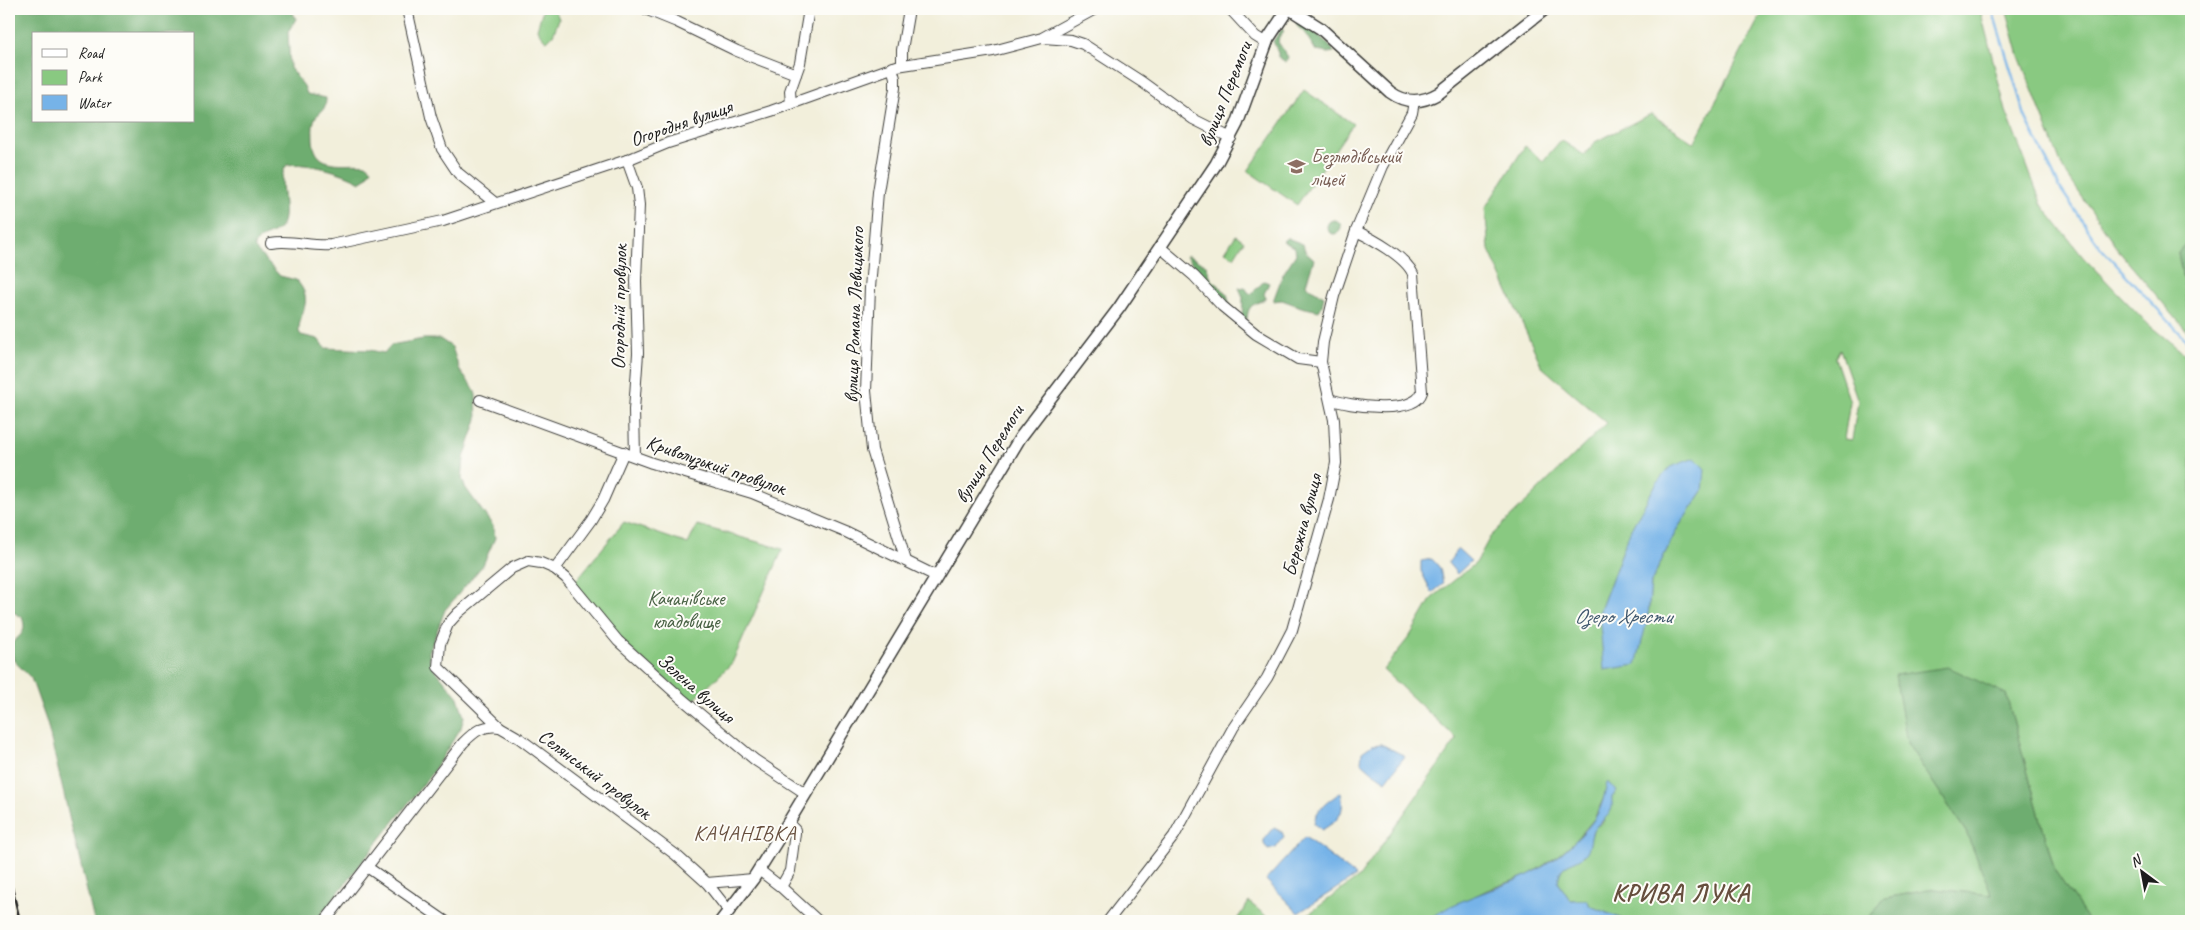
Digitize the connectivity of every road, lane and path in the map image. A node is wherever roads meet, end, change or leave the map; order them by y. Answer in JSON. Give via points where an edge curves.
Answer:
{"nodes":[{"id":1,"x":407,"y":9,"type":"edge"},
{"id":2,"x":645,"y":9,"type":"edge"},
{"id":3,"x":809,"y":9,"type":"edge"},
{"id":4,"x":909,"y":9,"type":"edge"},
{"id":5,"x":1095,"y":9,"type":"edge"},
{"id":6,"x":1230,"y":9,"type":"edge"},
{"id":7,"x":1289,"y":9,"type":"edge"},
{"id":8,"x":1545,"y":9,"type":"edge"},
{"id":9,"x":1042,"y":38,"type":"junction"},
{"id":10,"x":1266,"y":43,"type":"junction"},
{"id":11,"x":897,"y":66,"type":"junction"},
{"id":12,"x":796,"y":74,"type":"junction"},
{"id":13,"x":1414,"y":102,"type":"junction"},
{"id":14,"x":791,"y":104,"type":"junction"},
{"id":15,"x":1230,"y":138,"type":"junction"},
{"id":16,"x":627,"y":160,"type":"junction"},
{"id":17,"x":495,"y":203,"type":"junction"},
{"id":18,"x":1356,"y":231,"type":"junction"},
{"id":19,"x":272,"y":243,"type":"dead end"},
{"id":20,"x":1160,"y":247,"type":"junction"},
{"id":21,"x":1321,"y":362,"type":"junction"},
{"id":22,"x":1330,"y":399,"type":"junction"},
{"id":23,"x":480,"y":400,"type":"dead end"},
{"id":24,"x":624,"y":452,"type":"junction"},
{"id":25,"x":635,"y":456,"type":"junction"},
{"id":26,"x":906,"y":561,"type":"junction"},
{"id":27,"x":555,"y":570,"type":"junction"},
{"id":28,"x":936,"y":576,"type":"junction"},
{"id":29,"x":438,"y":667,"type":"joint"},
{"id":30,"x":500,"y":727,"type":"junction"},
{"id":31,"x":805,"y":793,"type":"junction"},
{"id":32,"x":788,"y":823,"type":"junction"},
{"id":33,"x":367,"y":867,"type":"junction"},
{"id":34,"x":756,"y":874,"type":"junction"},
{"id":35,"x":707,"y":883,"type":"junction"},
{"id":36,"x":781,"y":887,"type":"junction"},
{"id":37,"x":729,"y":911,"type":"junction"},
{"id":38,"x":325,"y":921,"type":"edge"},
{"id":39,"x":445,"y":921,"type":"edge"},
{"id":40,"x":721,"y":921,"type":"edge"},
{"id":41,"x":818,"y":921,"type":"edge"},
{"id":42,"x":1108,"y":921,"type":"edge"}],
"edges":[{"from":1,"to":17,"type":"street","via":[[431,117],[442,150],[458,173]]},
{"from":2,"to":12,"type":"street"},
{"from":3,"to":12,"type":"street"},
{"from":4,"to":11,"type":"street","name":"вулиця Романа Левицького"},
{"from":5,"to":9,"type":"street","name":"Огородня вулиця"},
{"from":6,"to":10,"type":"street"},
{"from":7,"to":10,"type":"street","name":"вулиця Перемоги"},
{"from":7,"to":13,"type":"street","name":"вулиця Перемоги","via":[[1320,28],[1390,92]]},
{"from":8,"to":13,"type":"street","via":[[1447,87],[1431,98]]},
{"from":9,"to":11,"type":"street","name":"Огородня вулиця","via":[[993,51]]},
{"from":9,"to":15,"type":"street","via":[[1083,44],[1193,119]]},
{"from":10,"to":15,"type":"street","name":"вулиця Перемоги"},
{"from":11,"to":14,"type":"street","name":"Огородня вулиця"},
{"from":11,"to":26,"type":"street","name":"вулиця Романа Левицького","via":[[878,192],[866,391],[872,450]]},
{"from":12,"to":14,"type":"street","via":[[790,91]]},
{"from":13,"to":18,"type":"street","name":"Бережна вулиця","via":[[1412,113],[1383,166]]},
{"from":14,"to":16,"type":"street","name":"Огородня вулиця","via":[[668,143]]},
{"from":15,"to":20,"type":"street","name":"вулиця Перемоги","via":[[1210,174]]},
{"from":16,"to":17,"type":"street","name":"Огородня вулиця"},
{"from":16,"to":25,"type":"street","name":"Огородній провулок","via":[[638,188],[639,205]]},
{"from":17,"to":19,"type":"street","name":"Огородня вулиця","via":[[443,221],[336,244]]},
{"from":18,"to":21,"type":"street","name":"Бережна вулиця","via":[[1334,296],[1321,349]]},
{"from":18,"to":22,"type":"street","via":[[1383,246],[1413,274],[1422,392],[1414,403],[1398,406],[1354,406]]},
{"from":20,"to":21,"type":"street","via":[[1222,306],[1260,336],[1298,359]]},
{"from":20,"to":28,"type":"street","name":"вулиця Перемоги","via":[[1119,308],[1024,432]]},
{"from":21,"to":22,"type":"street","name":"Бережна вулиця"},
{"from":22,"to":42,"type":"street","name":"Бережна вулиця","via":[[1336,443],[1333,480],[1292,630],[1174,836]]},
{"from":23,"to":24,"type":"street","name":"Криволузький провулок"},
{"from":24,"to":25,"type":"street","name":"Криволузький провулок"},
{"from":24,"to":27,"type":"street","via":[[600,506]]},
{"from":25,"to":26,"type":"street","name":"Криволузький провулок","via":[[760,496]]},
{"from":26,"to":28,"type":"street","name":"Криволузький провулок"},
{"from":27,"to":29,"type":"street","name":"Зелена вулиця","via":[[542,563],[528,561],[500,576],[448,624],[440,644]]},
{"from":27,"to":31,"type":"street","name":"Зелена вулиця","via":[[566,578],[628,651],[755,760]]},
{"from":28,"to":31,"type":"street","name":"вулиця Перемоги"},
{"from":29,"to":30,"type":"street","name":"Селянський провулок"},
{"from":30,"to":33,"type":"street","via":[[481,728],[462,743]]},
{"from":30,"to":35,"type":"street","name":"Селянський провулок","via":[[657,842]]},
{"from":31,"to":32,"type":"street","name":"вулиця Перемоги"},
{"from":32,"to":34,"type":"street","name":"вулиця Перемоги"},
{"from":32,"to":36,"type":"street","via":[[795,833],[790,871]]},
{"from":33,"to":38,"type":"street"},
{"from":33,"to":39,"type":"street"},
{"from":34,"to":35,"type":"street"},
{"from":34,"to":36,"type":"street"},
{"from":34,"to":37,"type":"street","name":"вулиця Перемоги"},
{"from":35,"to":37,"type":"street","name":"Селянський провулок"},
{"from":36,"to":41,"type":"street"},
{"from":37,"to":40,"type":"street","name":"вулиця Перемоги"}]}
